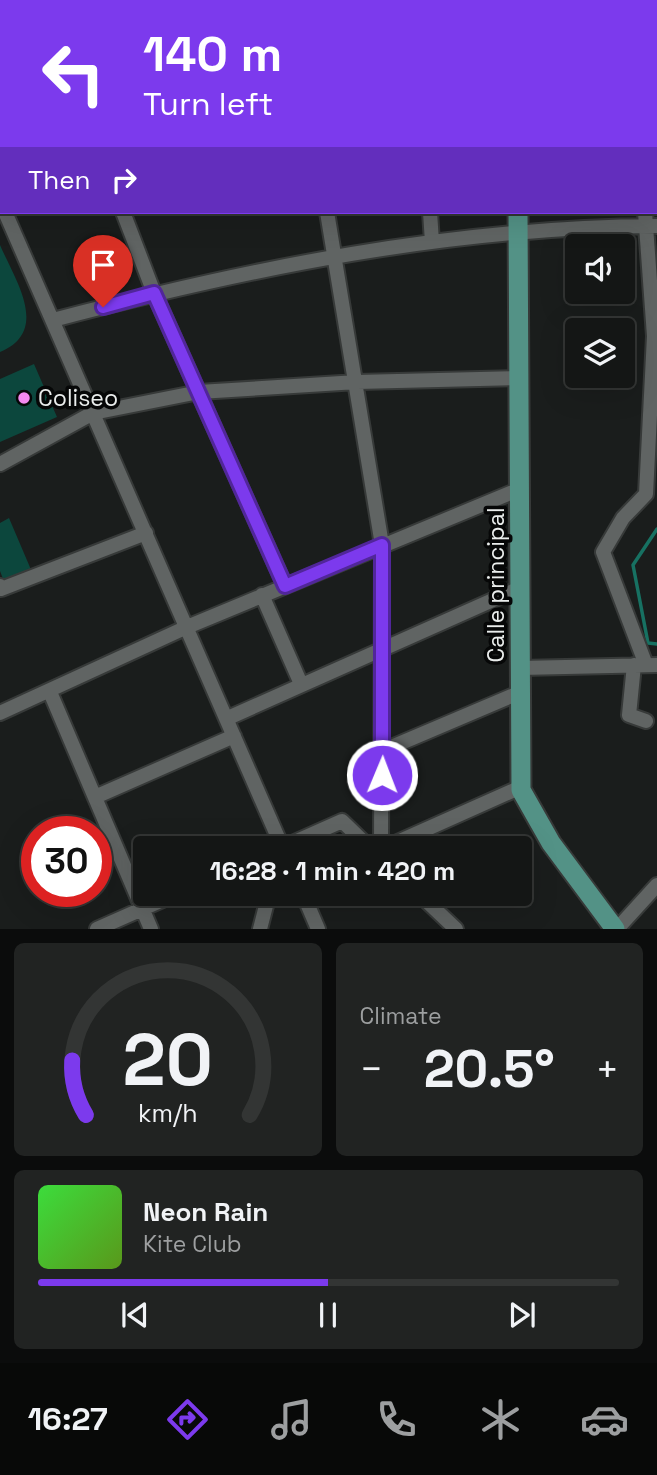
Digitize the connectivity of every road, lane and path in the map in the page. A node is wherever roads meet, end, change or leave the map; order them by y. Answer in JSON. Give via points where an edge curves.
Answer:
{"nodes":[{"id":1,"x":6,"y":214,"type":"edge"},
{"id":2,"x":124,"y":214,"type":"edge"},
{"id":3,"x":327,"y":214,"type":"edge"},
{"id":4,"x":430,"y":214,"type":"edge"},
{"id":5,"x":518,"y":214,"type":"edge"},
{"id":6,"x":649,"y":221,"type":"edge"},
{"id":7,"x":517,"y":233,"type":"junction"},
{"id":8,"x":432,"y":242,"type":"junction"},
{"id":9,"x":333,"y":256,"type":"junction"},
{"id":10,"x":154,"y":293,"type":"junction"},
{"id":11,"x":53,"y":320,"type":"junction"},
{"id":12,"x":520,"y":378,"type":"junction"},
{"id":13,"x":357,"y":382,"type":"junction"},
{"id":14,"x":199,"y":392,"type":"junction"},
{"id":15,"x":93,"y":413,"type":"junction"},
{"id":16,"x":0,"y":464,"type":"edge"},
{"id":17,"x":520,"y":489,"type":"junction"},
{"id":18,"x":146,"y":533,"type":"junction"},
{"id":19,"x":382,"y":545,"type":"junction"},
{"id":20,"x":285,"y":586,"type":"junction"},
{"id":21,"x":1,"y":588,"type":"edge"},
{"id":22,"x":520,"y":588,"type":"junction"},
{"id":23,"x":262,"y":595,"type":"junction"},
{"id":24,"x":187,"y":627,"type":"junction"},
{"id":25,"x":383,"y":647,"type":"junction"},
{"id":26,"x":646,"y":665,"type":"edge"},
{"id":27,"x":520,"y":668,"type":"junction"},
{"id":28,"x":301,"y":684,"type":"junction"},
{"id":29,"x":50,"y":692,"type":"junction"},
{"id":30,"x":521,"y":692,"type":"junction"},
{"id":31,"x":0,"y":713,"type":"edge"},
{"id":32,"x":228,"y":718,"type":"junction"},
{"id":33,"x":646,"y":722,"type":"dead end"},
{"id":34,"x":234,"y":736,"type":"junction"},
{"id":35,"x":382,"y":751,"type":"junction"},
{"id":36,"x":521,"y":787,"type":"junction"},
{"id":37,"x":95,"y":797,"type":"junction"},
{"id":38,"x":277,"y":836,"type":"edge"},
{"id":39,"x":309,"y":836,"type":"edge"},
{"id":40,"x":358,"y":836,"type":"edge"},
{"id":41,"x":381,"y":836,"type":"edge"},
{"id":42,"x":410,"y":836,"type":"edge"},
{"id":43,"x":657,"y":885,"type":"edge"},
{"id":44,"x":149,"y":906,"type":"edge"},
{"id":45,"x":266,"y":906,"type":"edge"},
{"id":46,"x":308,"y":906,"type":"edge"},
{"id":47,"x":432,"y":906,"type":"edge"},
{"id":48,"x":142,"y":909,"type":"junction"},
{"id":49,"x":97,"y":929,"type":"edge"},
{"id":50,"x":151,"y":929,"type":"edge"},
{"id":51,"x":260,"y":929,"type":"edge"},
{"id":52,"x":318,"y":929,"type":"edge"},
{"id":53,"x":456,"y":929,"type":"edge"},
{"id":54,"x":616,"y":929,"type":"edge"}],
"edges":[{"from":1,"to":11,"type":"street"},
{"from":2,"to":10,"type":"street"},
{"from":3,"to":9,"type":"street"},
{"from":4,"to":8,"type":"street"},
{"from":5,"to":7,"type":"main road","name":"Calle principal"},
{"from":6,"to":7,"type":"street"},
{"from":6,"to":26,"type":"street","via":[[654,336],[646,494],[623,518],[603,552]]},
{"from":7,"to":8,"type":"street"},
{"from":7,"to":12,"type":"main road","name":"Calle principal"},
{"from":8,"to":9,"type":"street"},
{"from":9,"to":10,"type":"street"},
{"from":9,"to":13,"type":"street"},
{"from":10,"to":11,"type":"street"},
{"from":10,"to":14,"type":"street"},
{"from":11,"to":15,"type":"street"},
{"from":12,"to":13,"type":"street"},
{"from":12,"to":17,"type":"main road","name":"Calle principal"},
{"from":13,"to":14,"type":"street"},
{"from":13,"to":19,"type":"street"},
{"from":14,"to":15,"type":"street"},
{"from":14,"to":20,"type":"street"},
{"from":15,"to":16,"type":"street"},
{"from":15,"to":18,"type":"street"},
{"from":17,"to":19,"type":"street"},
{"from":17,"to":22,"type":"main road","name":"Calle principal"},
{"from":18,"to":21,"type":"street"},
{"from":18,"to":24,"type":"street"},
{"from":19,"to":20,"type":"street"},
{"from":19,"to":25,"type":"street"},
{"from":20,"to":23,"type":"street"},
{"from":22,"to":25,"type":"street"},
{"from":22,"to":27,"type":"main road","name":"Calle principal"},
{"from":23,"to":24,"type":"street"},
{"from":23,"to":28,"type":"street"},
{"from":24,"to":29,"type":"street"},
{"from":24,"to":32,"type":"street"},
{"from":25,"to":28,"type":"street"},
{"from":25,"to":35,"type":"street"},
{"from":26,"to":27,"type":"street"},
{"from":26,"to":33,"type":"street","via":[[629,715]]},
{"from":27,"to":30,"type":"main road","name":"Calle principal"},
{"from":28,"to":32,"type":"street"},
{"from":29,"to":31,"type":"street"},
{"from":29,"to":37,"type":"street"},
{"from":30,"to":35,"type":"street"},
{"from":30,"to":36,"type":"main road","name":"Calle principal"},
{"from":32,"to":34,"type":"street"},
{"from":34,"to":37,"type":"street"},
{"from":34,"to":38,"type":"street"},
{"from":35,"to":41,"type":"street"},
{"from":36,"to":42,"type":"street"},
{"from":36,"to":54,"type":"main road","name":"Calle principal","via":[[551,842]]},
{"from":37,"to":48,"type":"street"},
{"from":39,"to":40,"type":"street","via":[[342,821]]},
{"from":43,"to":54,"type":"street"},
{"from":44,"to":48,"type":"street"},
{"from":45,"to":51,"type":"street"},
{"from":46,"to":52,"type":"street"},
{"from":47,"to":53,"type":"street"},
{"from":48,"to":49,"type":"street"},
{"from":48,"to":50,"type":"street"}]}
